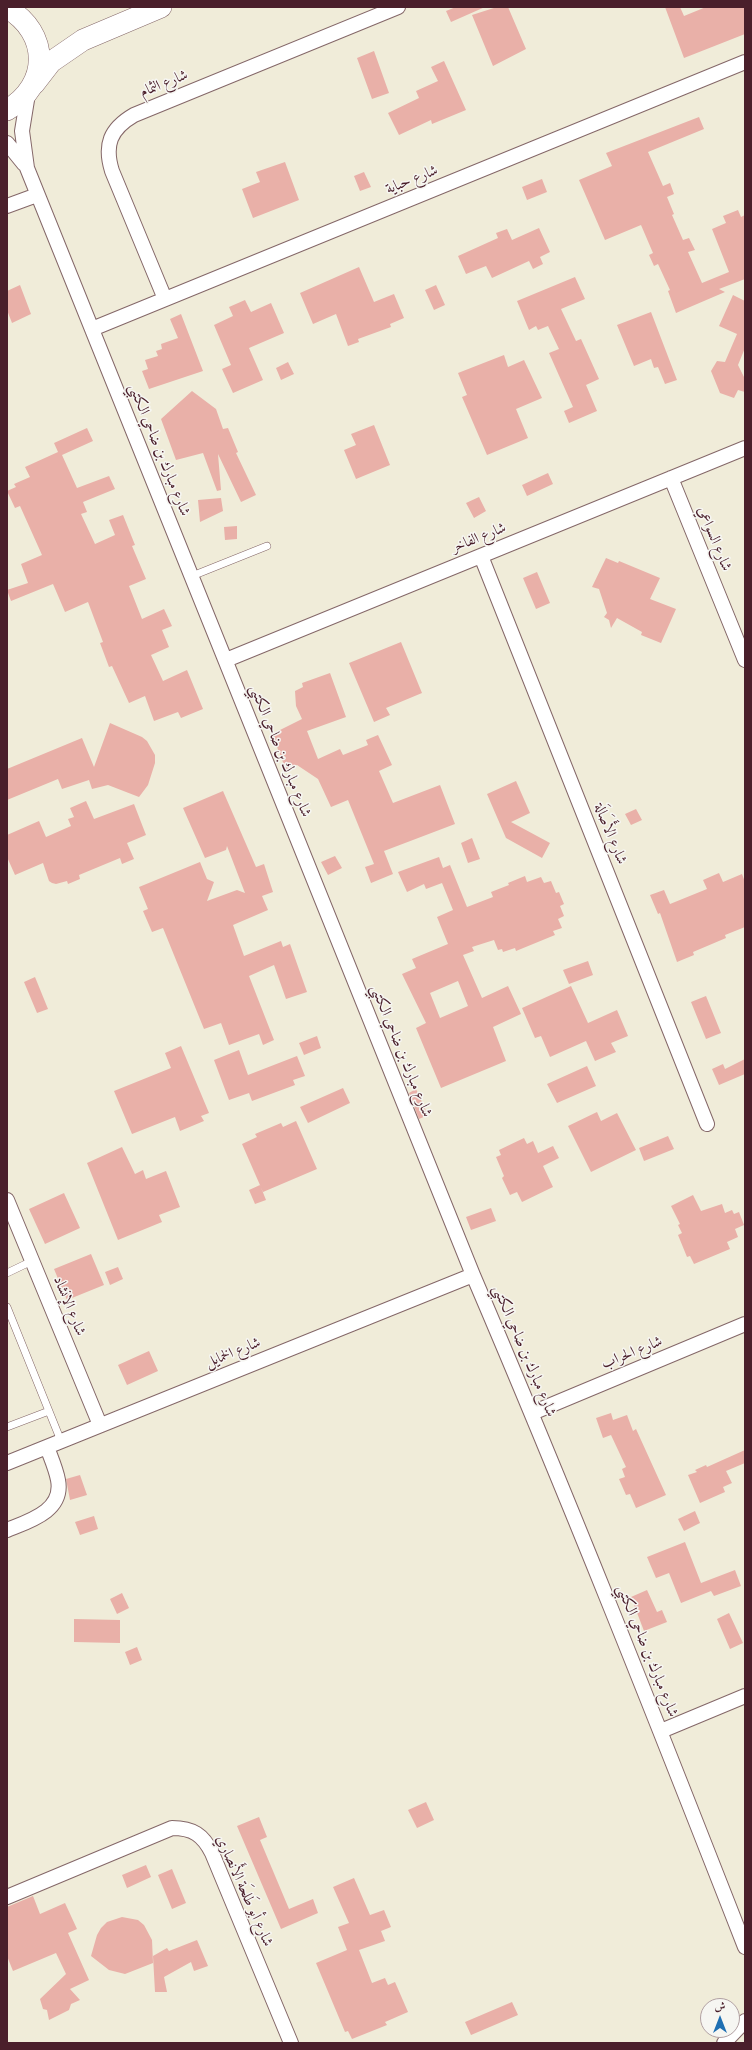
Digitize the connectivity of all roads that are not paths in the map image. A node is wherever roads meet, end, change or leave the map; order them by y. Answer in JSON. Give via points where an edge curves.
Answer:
{"nodes":[{"id":1,"x":160,"y":7,"type":"edge"},
{"id":2,"x":398,"y":7,"type":"edge"},
{"id":3,"x":7,"y":8,"type":"edge"},
{"id":4,"x":745,"y":62,"type":"edge"},
{"id":5,"x":31,"y":89,"type":"junction"},
{"id":6,"x":7,"y":110,"type":"edge"},
{"id":7,"x":7,"y":143,"type":"edge"},
{"id":8,"x":27,"y":168,"type":"junction"},
{"id":9,"x":37,"y":195,"type":"junction"},
{"id":10,"x":7,"y":206,"type":"edge"},
{"id":11,"x":165,"y":299,"type":"junction"},
{"id":12,"x":92,"y":329,"type":"junction"},
{"id":13,"x":745,"y":448,"type":"edge"},
{"id":14,"x":671,"y":478,"type":"junction"},
{"id":15,"x":267,"y":546,"type":"dead end"},
{"id":16,"x":481,"y":556,"type":"junction"},
{"id":17,"x":192,"y":576,"type":"junction"},
{"id":18,"x":745,"y":658,"type":"edge"},
{"id":19,"x":226,"y":660,"type":"junction"},
{"id":20,"x":707,"y":1124,"type":"dead end"},
{"id":21,"x":7,"y":1200,"type":"edge"},
{"id":22,"x":32,"y":1261,"type":"junction"},
{"id":23,"x":7,"y":1273,"type":"edge"},
{"id":24,"x":473,"y":1275,"type":"junction"},
{"id":25,"x":7,"y":1307,"type":"edge"},
{"id":26,"x":745,"y":1324,"type":"edge"},
{"id":27,"x":49,"y":1411,"type":"junction"},
{"id":28,"x":532,"y":1413,"type":"junction"},
{"id":29,"x":100,"y":1425,"type":"junction"},
{"id":30,"x":7,"y":1427,"type":"edge"},
{"id":31,"x":62,"y":1441,"type":"junction"},
{"id":32,"x":47,"y":1447,"type":"junction"},
{"id":33,"x":7,"y":1463,"type":"edge"},
{"id":34,"x":7,"y":1530,"type":"edge"},
{"id":35,"x":745,"y":1696,"type":"edge"},
{"id":36,"x":661,"y":1731,"type":"junction"},
{"id":37,"x":7,"y":1897,"type":"edge"},
{"id":38,"x":745,"y":1947,"type":"edge"},
{"id":39,"x":745,"y":2021,"type":"edge"},
{"id":40,"x":291,"y":2043,"type":"edge"},
{"id":41,"x":724,"y":2043,"type":"edge"}],
"edges":[{"from":1,"to":5,"type":"main road","via":[[84,40],[51,62]]},
{"from":2,"to":11,"type":"street","name":"شارع الثمام","via":[[134,115],[122,122],[113,132],[108,158],[112,171]]},
{"from":3,"to":5,"type":"main road","via":[[18,14],[31,29],[38,46],[40,65]]},
{"from":4,"to":11,"type":"street","name":"شارع حباية"},
{"from":5,"to":6,"type":"main road","via":[[17,104]]},
{"from":5,"to":8,"type":"street","name":"شارع مبارك بن ضاحي الكتبي","via":[[22,130]]},
{"from":7,"to":8,"type":"street","name":"شارع مبارك بن ضاحي الكتبي"},
{"from":8,"to":9,"type":"street","name":"شارع مبارك بن ضاحي الكتبي"},
{"from":9,"to":10,"type":"street"},
{"from":9,"to":12,"type":"street","name":"شارع مبارك بن ضاحي الكتبي"},
{"from":11,"to":12,"type":"street","name":"شارع حباية"},
{"from":12,"to":17,"type":"street","name":"شارع مبارك بن ضاحي الكتبي"},
{"from":13,"to":14,"type":"street","name":"شارع الفاخر"},
{"from":14,"to":16,"type":"street","name":"شارع الفاخر"},
{"from":14,"to":18,"type":"street","name":"شارع السواعي"},
{"from":15,"to":17,"type":"lane"},
{"from":16,"to":19,"type":"street","name":"شارع الفاخر"},
{"from":16,"to":20,"type":"street","name":"شارع الأَصَالَة"},
{"from":17,"to":19,"type":"street","name":"شارع مبارك بن ضاحي الكتبي"},
{"from":19,"to":24,"type":"street","name":"شارع مبارك بن ضاحي الكتبي"},
{"from":21,"to":22,"type":"street","name":"شارع الإنشاد"},
{"from":22,"to":23,"type":"lane"},
{"from":22,"to":29,"type":"street","name":"شارع الإنشاد"},
{"from":24,"to":28,"type":"street","name":"شارع مبارك بن ضاحي الكتبي"},
{"from":24,"to":29,"type":"street","name":"شارع الخمايل"},
{"from":25,"to":27,"type":"lane"},
{"from":26,"to":28,"type":"street","name":"شارع الحراب"},
{"from":27,"to":30,"type":"lane"},
{"from":27,"to":31,"type":"lane"},
{"from":28,"to":36,"type":"street","name":"شارع مبارك بن ضاحي الكتبي"},
{"from":29,"to":31,"type":"street","name":"شارع الخمايل"},
{"from":31,"to":32,"type":"street","name":"شارع الخمايل"},
{"from":32,"to":33,"type":"street","name":"شارع الخمايل"},
{"from":32,"to":34,"type":"street","via":[[58,1481],[58,1493],[54,1504],[46,1512]]},
{"from":35,"to":36,"type":"street"},
{"from":36,"to":38,"type":"street","name":"شارع مبارك بن ضاحي الكتبي"},
{"from":37,"to":40,"type":"street","name":"شارع أبو طَلحَة الأَنصاري","via":[[172,1828],[185,1828],[197,1833],[212,1853]]},
{"from":39,"to":41,"type":"street"}]}
